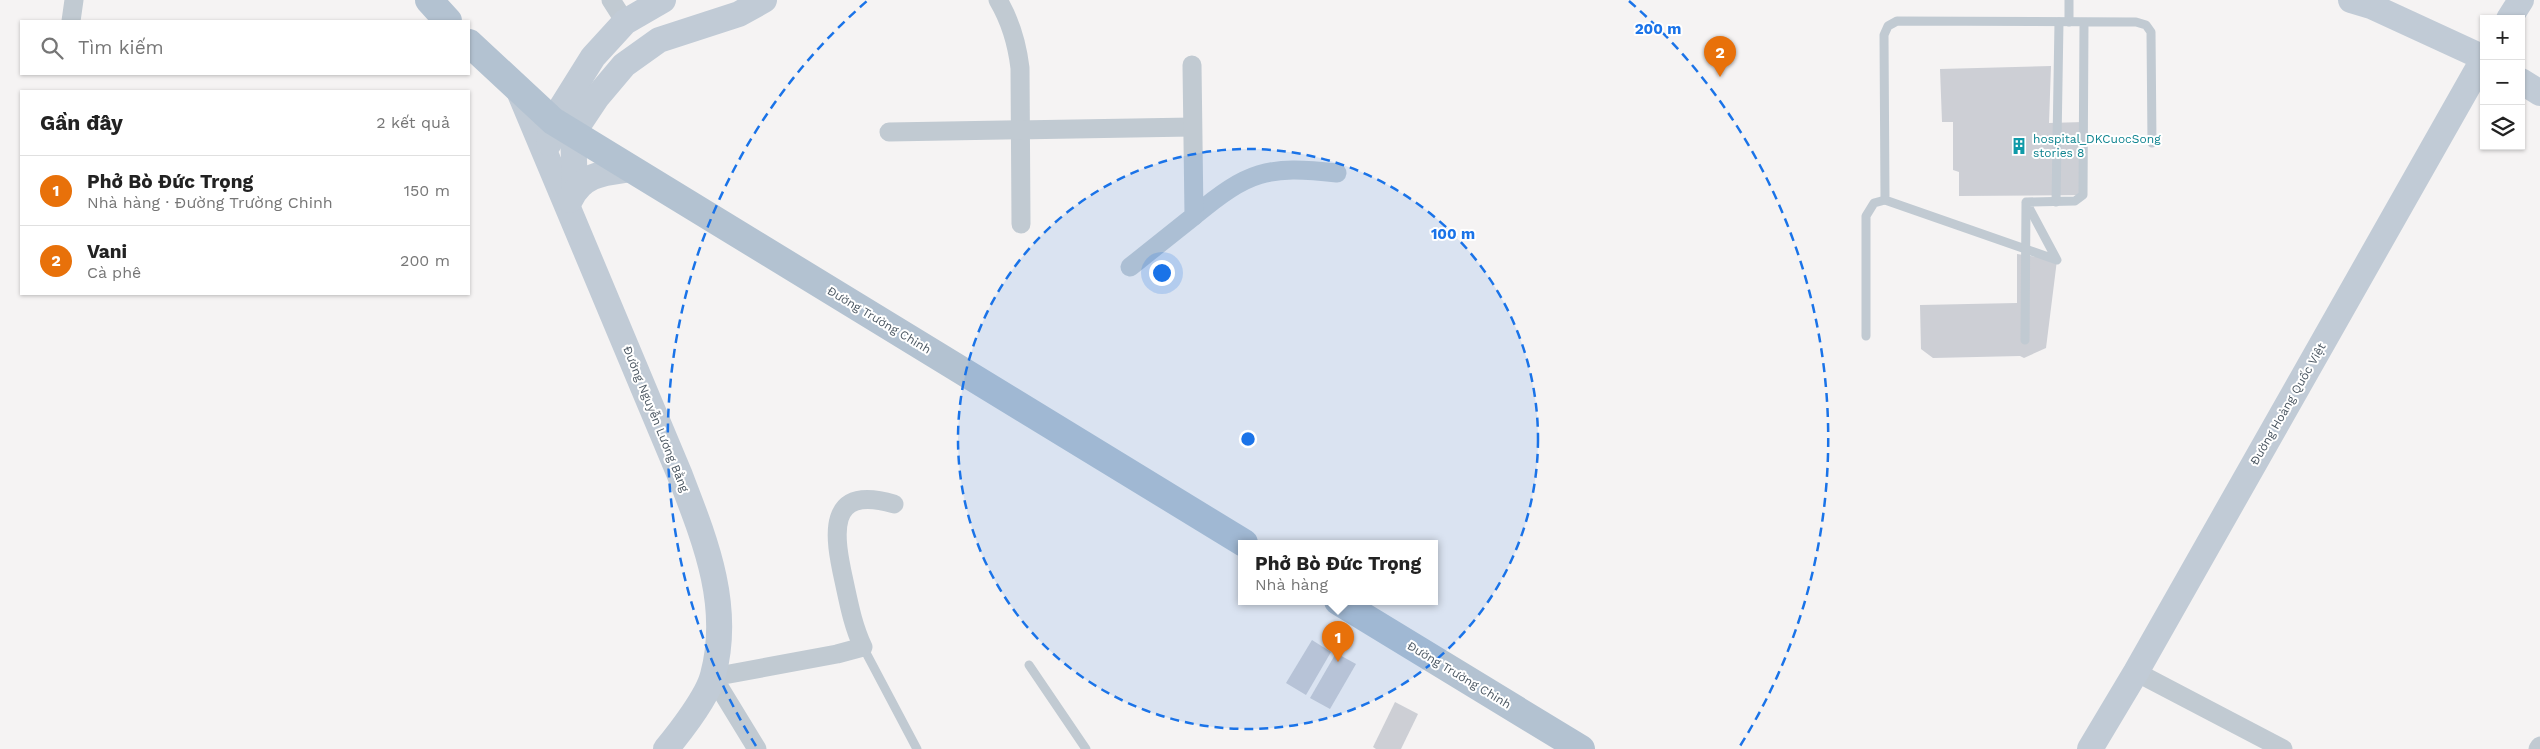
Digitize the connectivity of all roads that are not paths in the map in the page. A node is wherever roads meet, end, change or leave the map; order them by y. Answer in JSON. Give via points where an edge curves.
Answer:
{"nodes":[{"id":1,"x":74,"y":0,"type":"edge"},
{"id":2,"x":429,"y":0,"type":"edge"},
{"id":3,"x":611,"y":0,"type":"edge"},
{"id":4,"x":663,"y":0,"type":"edge"},
{"id":5,"x":763,"y":0,"type":"edge"},
{"id":6,"x":778,"y":0,"type":"edge"},
{"id":7,"x":998,"y":0,"type":"edge"},
{"id":8,"x":2069,"y":0,"type":"edge"},
{"id":9,"x":2351,"y":0,"type":"edge"},
{"id":10,"x":2521,"y":0,"type":"edge"},
{"id":11,"x":2512,"y":15,"type":"edge"},
{"id":12,"x":71,"y":20,"type":"edge"},
{"id":13,"x":447,"y":20,"type":"edge"},
{"id":14,"x":625,"y":22,"type":"junction"},
{"id":15,"x":2059,"y":22,"type":"junction"},
{"id":16,"x":2069,"y":22,"type":"junction"},
{"id":17,"x":2084,"y":22,"type":"junction"},
{"id":18,"x":470,"y":44,"type":"edge"},
{"id":19,"x":2480,"y":56,"type":"edge"},
{"id":20,"x":2483,"y":60,"type":"edge"},
{"id":21,"x":1192,"y":65,"type":"dead end"},
{"id":22,"x":2525,"y":84,"type":"edge"},
{"id":23,"x":520,"y":91,"type":"junction"},
{"id":24,"x":2540,"y":93,"type":"edge"},
{"id":25,"x":563,"y":127,"type":"junction"},
{"id":26,"x":1192,"y":127,"type":"junction"},
{"id":27,"x":1021,"y":131,"type":"junction"},
{"id":28,"x":889,"y":132,"type":"dead end"},
{"id":29,"x":2152,"y":143,"type":"dead end"},
{"id":30,"x":546,"y":155,"type":"junction"},
{"id":31,"x":632,"y":169,"type":"junction"},
{"id":32,"x":1337,"y":174,"type":"dead end"},
{"id":33,"x":571,"y":197,"type":"junction"},
{"id":34,"x":1885,"y":200,"type":"junction"},
{"id":35,"x":2026,"y":202,"type":"junction"},
{"id":36,"x":2056,"y":202,"type":"junction"},
{"id":37,"x":1194,"y":216,"type":"junction"},
{"id":38,"x":1021,"y":224,"type":"dead end"},
{"id":39,"x":1130,"y":267,"type":"dead end"},
{"id":40,"x":1866,"y":336,"type":"dead end"},
{"id":41,"x":2025,"y":340,"type":"dead end"},
{"id":42,"x":894,"y":504,"type":"dead end"},
{"id":43,"x":1239,"y":540,"type":"edge"},
{"id":44,"x":1345,"y":605,"type":"edge"},
{"id":45,"x":863,"y":647,"type":"junction"},
{"id":46,"x":1029,"y":665,"type":"dead end"},
{"id":47,"x":2136,"y":672,"type":"junction"},
{"id":48,"x":713,"y":677,"type":"junction"},
{"id":49,"x":2250,"y":741,"type":"edge"},
{"id":50,"x":666,"y":749,"type":"edge"},
{"id":51,"x":757,"y":749,"type":"edge"},
{"id":52,"x":917,"y":749,"type":"edge"},
{"id":53,"x":1086,"y":749,"type":"edge"},
{"id":54,"x":1581,"y":749,"type":"edge"},
{"id":55,"x":2090,"y":749,"type":"edge"},
{"id":56,"x":2283,"y":749,"type":"edge"}],
"edges":[{"from":1,"to":12,"type":"street"},
{"from":2,"to":13,"type":"main road"},
{"from":3,"to":14,"type":"street"},
{"from":4,"to":14,"type":"street"},
{"from":5,"to":6,"type":"street"},
{"from":5,"to":25,"type":"street","via":[[739,14],[658,40],[624,64],[597,97]]},
{"from":7,"to":27,"type":"street","via":[[1018,46]]},
{"from":8,"to":16,"type":"lane"},
{"from":9,"to":19,"type":"street"},
{"from":10,"to":11,"type":"street"},
{"from":14,"to":25,"type":"street","via":[[593,57]]},
{"from":15,"to":16,"type":"lane"},
{"from":15,"to":34,"type":"lane","via":[[1897,21],[1888,26],[1884,35]]},
{"from":15,"to":36,"type":"lane"},
{"from":16,"to":17,"type":"lane"},
{"from":17,"to":29,"type":"lane","via":[[2136,22],[2149,28]]},
{"from":17,"to":36,"type":"lane","via":[[2084,191],[2075,201]]},
{"from":18,"to":23,"type":"main road","name":"Đường Trường Chinh"},
{"from":20,"to":47,"type":"street","name":"Đường Hoàng Quốc Việt"},
{"from":21,"to":26,"type":"street"},
{"from":22,"to":24,"type":"street"},
{"from":23,"to":25,"type":"main road","name":"Đường Trường Chinh"},
{"from":23,"to":30,"type":"street","name":"Đường Nguyễn Lương Bằng"},
{"from":25,"to":30,"type":"street"},
{"from":25,"to":31,"type":"main road","name":"Đường Trường Chinh"},
{"from":25,"to":33,"type":"street"},
{"from":26,"to":27,"type":"street"},
{"from":26,"to":37,"type":"street"},
{"from":27,"to":28,"type":"street"},
{"from":27,"to":38,"type":"street"},
{"from":30,"to":33,"type":"street","name":"Đường Nguyễn Lương Bằng"},
{"from":31,"to":33,"type":"street","via":[[585,179]]},
{"from":31,"to":43,"type":"main road","name":"Đường Trường Chinh"},
{"from":32,"to":37,"type":"street","via":[[1297,169],[1247,177]]},
{"from":33,"to":48,"type":"street","name":"Đường Nguyễn Lương Bằng","via":[[703,536],[716,578],[721,625]]},
{"from":34,"to":35,"type":"lane","via":[[2057,260]]},
{"from":34,"to":40,"type":"lane","via":[[1874,203],[1866,216]]},
{"from":35,"to":36,"type":"lane"},
{"from":35,"to":41,"type":"lane"},
{"from":37,"to":39,"type":"street"},
{"from":42,"to":45,"type":"street","via":[[858,500],[842,513],[837,522],[837,550],[852,619]]},
{"from":44,"to":54,"type":"main road","name":"Đường Trường Chinh"},
{"from":45,"to":48,"type":"street"},
{"from":45,"to":52,"type":"lane"},
{"from":46,"to":53,"type":"lane"},
{"from":47,"to":49,"type":"street"},
{"from":47,"to":55,"type":"street","name":"Đường Hoàng Quốc Việt"},
{"from":48,"to":50,"type":"street","name":"Đường Nguyễn Lương Bằng","via":[[687,724]]},
{"from":48,"to":51,"type":"street"},
{"from":49,"to":56,"type":"street"}]}
